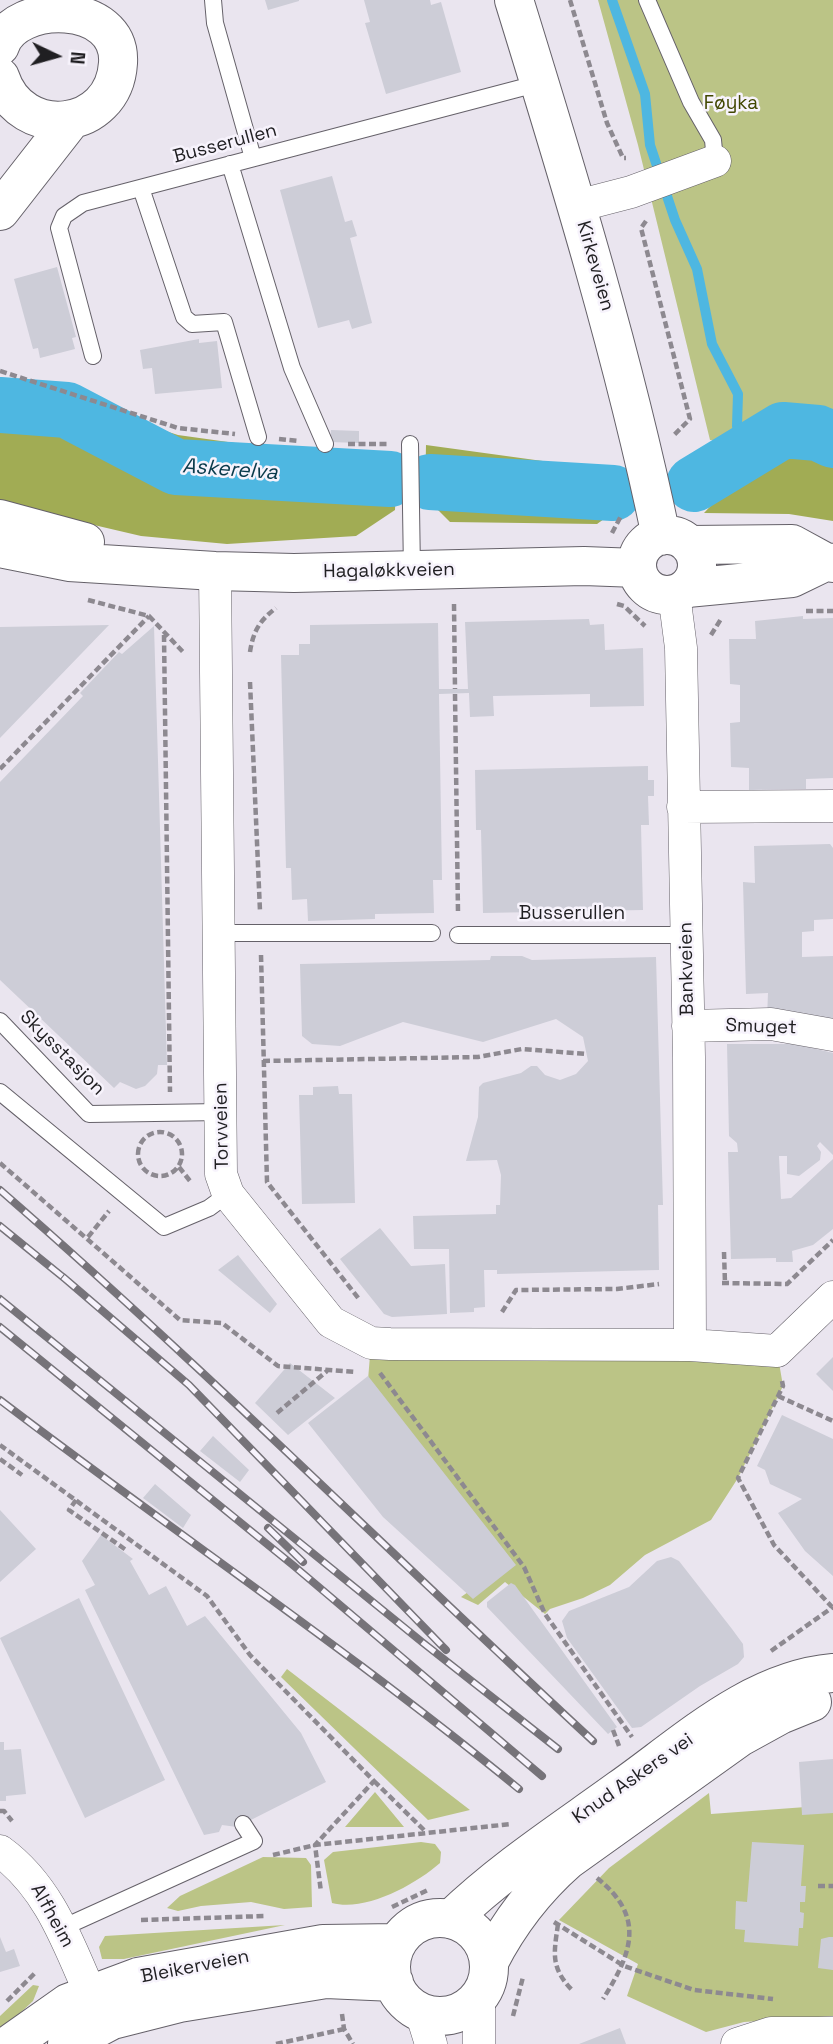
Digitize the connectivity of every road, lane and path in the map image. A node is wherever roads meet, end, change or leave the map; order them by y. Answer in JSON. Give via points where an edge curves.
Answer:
{"nodes":[{"id":1,"x":125,"y":0,"type":"edge"},
{"id":2,"x":214,"y":0,"type":"edge"},
{"id":3,"x":514,"y":0,"type":"edge"},
{"id":4,"x":570,"y":0,"type":"edge"},
{"id":5,"x":647,"y":0,"type":"edge"},
{"id":6,"x":30,"y":4,"type":"edge"},
{"id":7,"x":115,"y":43,"type":"junction"},
{"id":8,"x":0,"y":46,"type":"edge"},
{"id":9,"x":540,"y":83,"type":"junction"},
{"id":10,"x":1,"y":89,"type":"edge"},
{"id":11,"x":71,"y":120,"type":"junction"},
{"id":12,"x":253,"y":158,"type":"junction"},
{"id":13,"x":622,"y":158,"type":"dead end"},
{"id":14,"x":230,"y":164,"type":"junction"},
{"id":15,"x":702,"y":166,"type":"joint"},
{"id":16,"x":141,"y":188,"type":"junction"},
{"id":17,"x":577,"y":206,"type":"junction"},
{"id":18,"x":0,"y":211,"type":"edge"},
{"id":19,"x":641,"y":228,"type":"dead end"},
{"id":20,"x":93,"y":356,"type":"dead end"},
{"id":21,"x":0,"y":372,"type":"edge"},
{"id":22,"x":258,"y":437,"type":"junction"},
{"id":23,"x":671,"y":439,"type":"dead end"},
{"id":24,"x":325,"y":444,"type":"junction"},
{"id":25,"x":410,"y":444,"type":"joint"},
{"id":26,"x":624,"y":509,"type":"dead end"},
{"id":27,"x":0,"y":519,"type":"edge"},
{"id":28,"x":610,"y":536,"type":"dead end"},
{"id":29,"x":675,"y":540,"type":"junction"},
{"id":30,"x":0,"y":548,"type":"edge"},
{"id":31,"x":829,"y":562,"type":"edge"},
{"id":32,"x":142,"y":564,"type":"junction"},
{"id":33,"x":637,"y":568,"type":"junction"},
{"id":34,"x":215,"y":571,"type":"junction"},
{"id":35,"x":412,"y":571,"type":"junction"},
{"id":36,"x":681,"y":591,"type":"junction"},
{"id":37,"x":454,"y":603,"type":"dead end"},
{"id":38,"x":164,"y":635,"type":"junction"},
{"id":39,"x":187,"y":656,"type":"dead end"},
{"id":40,"x":0,"y":769,"type":"edge"},
{"id":41,"x":833,"y":806,"type":"edge"},
{"id":42,"x":683,"y":807,"type":"junction"},
{"id":43,"x":220,"y":933,"type":"junction"},
{"id":44,"x":432,"y":933,"type":"dead end"},
{"id":45,"x":686,"y":934,"type":"junction"},
{"id":46,"x":458,"y":935,"type":"joint"},
{"id":47,"x":0,"y":1021,"type":"edge"},
{"id":48,"x":688,"y":1026,"type":"junction"},
{"id":49,"x":833,"y":1035,"type":"edge"},
{"id":50,"x":587,"y":1054,"type":"dead end"},
{"id":51,"x":263,"y":1061,"type":"dead end"},
{"id":52,"x":0,"y":1092,"type":"edge"},
{"id":53,"x":161,"y":1095,"type":"dead end"},
{"id":54,"x":221,"y":1112,"type":"junction"},
{"id":55,"x":0,"y":1163,"type":"edge"},
{"id":56,"x":152,"y":1175,"type":"joint"},
{"id":57,"x":267,"y":1182,"type":"dead end"},
{"id":58,"x":228,"y":1194,"type":"junction"},
{"id":59,"x":833,"y":1240,"type":"edge"},
{"id":60,"x":716,"y":1282,"type":"dead end"},
{"id":61,"x":667,"y":1283,"type":"dead end"},
{"id":62,"x":833,"y":1297,"type":"edge"},
{"id":63,"x":365,"y":1307,"type":"dead end"},
{"id":64,"x":495,"y":1322,"type":"dead end"},
{"id":65,"x":690,"y":1345,"type":"junction"},
{"id":66,"x":777,"y":1351,"type":"junction"},
{"id":67,"x":328,"y":1370,"type":"junction"},
{"id":68,"x":361,"y":1373,"type":"dead end"},
{"id":69,"x":370,"y":1373,"type":"dead end"},
{"id":70,"x":778,"y":1396,"type":"junction"},
{"id":71,"x":277,"y":1413,"type":"dead end"},
{"id":72,"x":833,"y":1421,"type":"edge"},
{"id":73,"x":0,"y":1445,"type":"edge"},
{"id":74,"x":0,"y":1458,"type":"edge"},
{"id":75,"x":22,"y":1475,"type":"dead end"},
{"id":76,"x":76,"y":1500,"type":"junction"},
{"id":77,"x":126,"y":1550,"type":"dead end"},
{"id":78,"x":832,"y":1607,"type":"edge"},
{"id":79,"x":833,"y":1673,"type":"edge"},
{"id":80,"x":833,"y":1697,"type":"edge"},
{"id":81,"x":613,"y":1731,"type":"dead end"},
{"id":82,"x":637,"y":1744,"type":"dead end"},
{"id":83,"x":623,"y":1755,"type":"dead end"},
{"id":84,"x":374,"y":1781,"type":"junction"},
{"id":85,"x":519,"y":1823,"type":"dead end"},
{"id":86,"x":243,"y":1824,"type":"dead end"},
{"id":87,"x":427,"y":1833,"type":"junction"},
{"id":88,"x":315,"y":1845,"type":"junction"},
{"id":89,"x":0,"y":1850,"type":"edge"},
{"id":90,"x":263,"y":1857,"type":"dead end"},
{"id":91,"x":592,"y":1874,"type":"dead end"},
{"id":92,"x":818,"y":1886,"type":"dead end"},
{"id":93,"x":833,"y":1886,"type":"edge"},
{"id":94,"x":321,"y":1892,"type":"dead end"},
{"id":95,"x":444,"y":1901,"type":"junction"},
{"id":96,"x":268,"y":1916,"type":"dead end"},
{"id":97,"x":137,"y":1920,"type":"dead end"},
{"id":98,"x":550,"y":1920,"type":"dead end"},
{"id":99,"x":558,"y":1924,"type":"junction"},
{"id":100,"x":389,"y":1927,"type":"junction"},
{"id":101,"x":62,"y":1928,"type":"junction"},
{"id":102,"x":624,"y":1966,"type":"junction"},
{"id":103,"x":526,"y":1969,"type":"dead end"},
{"id":104,"x":36,"y":1972,"type":"dead end"},
{"id":105,"x":484,"y":1979,"type":"junction"},
{"id":106,"x":394,"y":1982,"type":"junction"},
{"id":107,"x":572,"y":1990,"type":"dead end"},
{"id":108,"x":90,"y":1993,"type":"junction"},
{"id":109,"x":603,"y":1999,"type":"dead end"},
{"id":110,"x":775,"y":1999,"type":"dead end"},
{"id":111,"x":0,"y":2008,"type":"edge"},
{"id":112,"x":341,"y":2009,"type":"dead end"},
{"id":113,"x":510,"y":2028,"type":"dead end"},
{"id":114,"x":344,"y":2029,"type":"junction"},
{"id":115,"x":426,"y":2030,"type":"edge"},
{"id":116,"x":833,"y":2033,"type":"edge"},
{"id":117,"x":10,"y":2044,"type":"edge"},
{"id":118,"x":67,"y":2044,"type":"edge"},
{"id":119,"x":276,"y":2044,"type":"edge"},
{"id":120,"x":353,"y":2044,"type":"edge"},
{"id":121,"x":479,"y":2044,"type":"edge"},
{"id":122,"x":737,"y":2044,"type":"edge"}],
"edges":[{"from":1,"to":7,"type":"main road"},
{"from":2,"to":12,"type":"lane","via":[[215,23]]},
{"from":3,"to":9,"type":"main road","name":"Kirkeveien"},
{"from":4,"to":13,"type":"path"},
{"from":5,"to":15,"type":"lane","via":[[691,102],[713,140]]},
{"from":6,"to":7,"type":"main road","via":[[60,0],[90,10]]},
{"from":6,"to":8,"type":"main road","via":[[13,18]]},
{"from":7,"to":11,"type":"main road","via":[[118,61],[108,95],[97,108]]},
{"from":9,"to":12,"type":"lane","name":"Busserullen"},
{"from":9,"to":17,"type":"main road","name":"Kirkeveien"},
{"from":10,"to":11,"type":"main road","via":[[40,119]]},
{"from":11,"to":18,"type":"main road"},
{"from":12,"to":14,"type":"lane","name":"Busserullen"},
{"from":14,"to":16,"type":"lane","name":"Busserullen"},
{"from":14,"to":24,"type":"lane","via":[[292,368]]},
{"from":15,"to":17,"type":"street"},
{"from":16,"to":20,"type":"lane","name":"Busserullen","via":[[83,203],[64,216],[59,229]]},
{"from":16,"to":22,"type":"lane","via":[[184,317],[192,324],[224,322]]},
{"from":17,"to":29,"type":"main road","name":"Kirkeveien"},
{"from":19,"to":23,"type":"path","via":[[690,419]]},
{"from":21,"to":22,"type":"path","via":[[178,428]]},
{"from":22,"to":24,"type":"path"},
{"from":24,"to":25,"type":"path"},
{"from":25,"to":35,"type":"lane"},
{"from":26,"to":28,"type":"path"},
{"from":27,"to":32,"type":"main road","name":"Hagaløkkveien","via":[[67,535]]},
{"from":29,"to":31,"type":"main road","via":[[792,544]]},
{"from":29,"to":33,"type":"main road","via":[[643,546]]},
{"from":29,"to":36,"type":"main road","via":[[696,556],[697,569]]},
{"from":30,"to":32,"type":"main road","name":"Hagaløkkveien","via":[[69,562]]},
{"from":31,"to":36,"type":"main road","via":[[792,578]]},
{"from":32,"to":34,"type":"main road","name":"Hagaløkkveien"},
{"from":33,"to":35,"type":"main road","name":"Hagaløkkveien"},
{"from":33,"to":36,"type":"main road","via":[[648,589],[658,594]]},
{"from":34,"to":35,"type":"main road","name":"Hagaløkkveien"},
{"from":34,"to":43,"type":"street","name":"Torvveien"},
{"from":36,"to":42,"type":"street","name":"Bankveien"},
{"from":37,"to":46,"type":"path"},
{"from":38,"to":39,"type":"path"},
{"from":38,"to":40,"type":"path","via":[[149,617]]},
{"from":38,"to":53,"type":"path","via":[[170,1094]]},
{"from":41,"to":42,"type":"street"},
{"from":42,"to":45,"type":"street","name":"Bankveien"},
{"from":43,"to":44,"type":"lane"},
{"from":43,"to":54,"type":"street","name":"Torvveien"},
{"from":45,"to":46,"type":"lane","name":"Busserullen"},
{"from":45,"to":48,"type":"street","name":"Bankveien"},
{"from":47,"to":54,"type":"lane","name":"Skysstasjon","via":[[89,1114]]},
{"from":48,"to":49,"type":"street","name":"Smuget","via":[[771,1024]]},
{"from":48,"to":65,"type":"street","name":"Bankveien"},
{"from":50,"to":51,"type":"path","via":[[522,1049],[478,1057]]},
{"from":52,"to":58,"type":"lane","via":[[164,1227],[209,1208]]},
{"from":54,"to":58,"type":"street","name":"Torvveien","via":[[221,1174]]},
{"from":55,"to":67,"type":"path","via":[[180,1320],[222,1323],[278,1366]]},
{"from":56,"to":56,"type":"path","via":[[168,1174],[181,1161],[180,1145],[167,1133],[150,1134],[139,1147],[139,1163]]},
{"from":57,"to":63,"type":"path"},
{"from":58,"to":65,"type":"street","name":"Torvveien","via":[[331,1322],[371,1343]]},
{"from":59,"to":60,"type":"path","via":[[787,1284]]},
{"from":61,"to":64,"type":"path","via":[[617,1289],[516,1290]]},
{"from":62,"to":66,"type":"street"},
{"from":65,"to":66,"type":"street","name":"Torvveien"},
{"from":66,"to":70,"type":"path","via":[[783,1387]]},
{"from":67,"to":68,"type":"path"},
{"from":67,"to":71,"type":"path"},
{"from":69,"to":82,"type":"path","via":[[380,1373],[524,1567],[545,1614]]},
{"from":70,"to":72,"type":"path"},
{"from":70,"to":78,"type":"path","via":[[738,1478],[774,1545]]},
{"from":73,"to":76,"type":"path"},
{"from":74,"to":75,"type":"path"},
{"from":76,"to":77,"type":"path","via":[[69,1510]]},
{"from":76,"to":84,"type":"path","via":[[207,1597],[232,1634]]},
{"from":79,"to":95,"type":"main road","name":"Knud Askers vei","via":[[790,1682],[725,1714],[529,1853]]},
{"from":80,"to":105,"type":"main road","name":"Knud Askers vei","via":[[800,1706],[740,1737],[568,1860],[506,1929]]},
{"from":81,"to":83,"type":"path"},
{"from":84,"to":87,"type":"path"},
{"from":84,"to":88,"type":"path"},
{"from":85,"to":87,"type":"path"},
{"from":86,"to":101,"type":"lane","via":[[254,1840]]},
{"from":87,"to":88,"type":"path"},
{"from":88,"to":90,"type":"path"},
{"from":88,"to":94,"type":"path"},
{"from":89,"to":101,"type":"street","name":"Alfheim","via":[[41,1890]]},
{"from":91,"to":102,"type":"path","via":[[616,1894],[627,1917],[630,1941]]},
{"from":92,"to":93,"type":"path"},
{"from":95,"to":100,"type":"main road","via":[[427,1919],[412,1926]]},
{"from":95,"to":100,"type":"path","via":[[417,1898]]},
{"from":95,"to":105,"type":"main road","via":[[484,1945]]},
{"from":96,"to":97,"type":"path"},
{"from":98,"to":99,"type":"path"},
{"from":99,"to":102,"type":"path"},
{"from":99,"to":107,"type":"path","via":[[553,1956],[559,1977]]},
{"from":100,"to":106,"type":"main road"},
{"from":100,"to":108,"type":"main road","name":"Bleikerveien","via":[[323,1944],[138,1977]]},
{"from":101,"to":108,"type":"street","name":"Alfheim"},
{"from":102,"to":109,"type":"path"},
{"from":102,"to":110,"type":"path","via":[[694,1990]]},
{"from":103,"to":113,"type":"path"},
{"from":104,"to":111,"type":"path"},
{"from":105,"to":115,"type":"main road","via":[[465,2009]]},
{"from":105,"to":121,"type":"street"},
{"from":106,"to":115,"type":"main road"},
{"from":106,"to":118,"type":"main road","name":"Bleikerveien","via":[[326,1979],[179,2003],[119,2017]]},
{"from":108,"to":117,"type":"main road","name":"Bleikerveien","via":[[59,2008]]},
{"from":112,"to":114,"type":"path"},
{"from":114,"to":119,"type":"path"},
{"from":114,"to":120,"type":"path"},
{"from":116,"to":122,"type":"street","via":[[771,2034]]}]}
